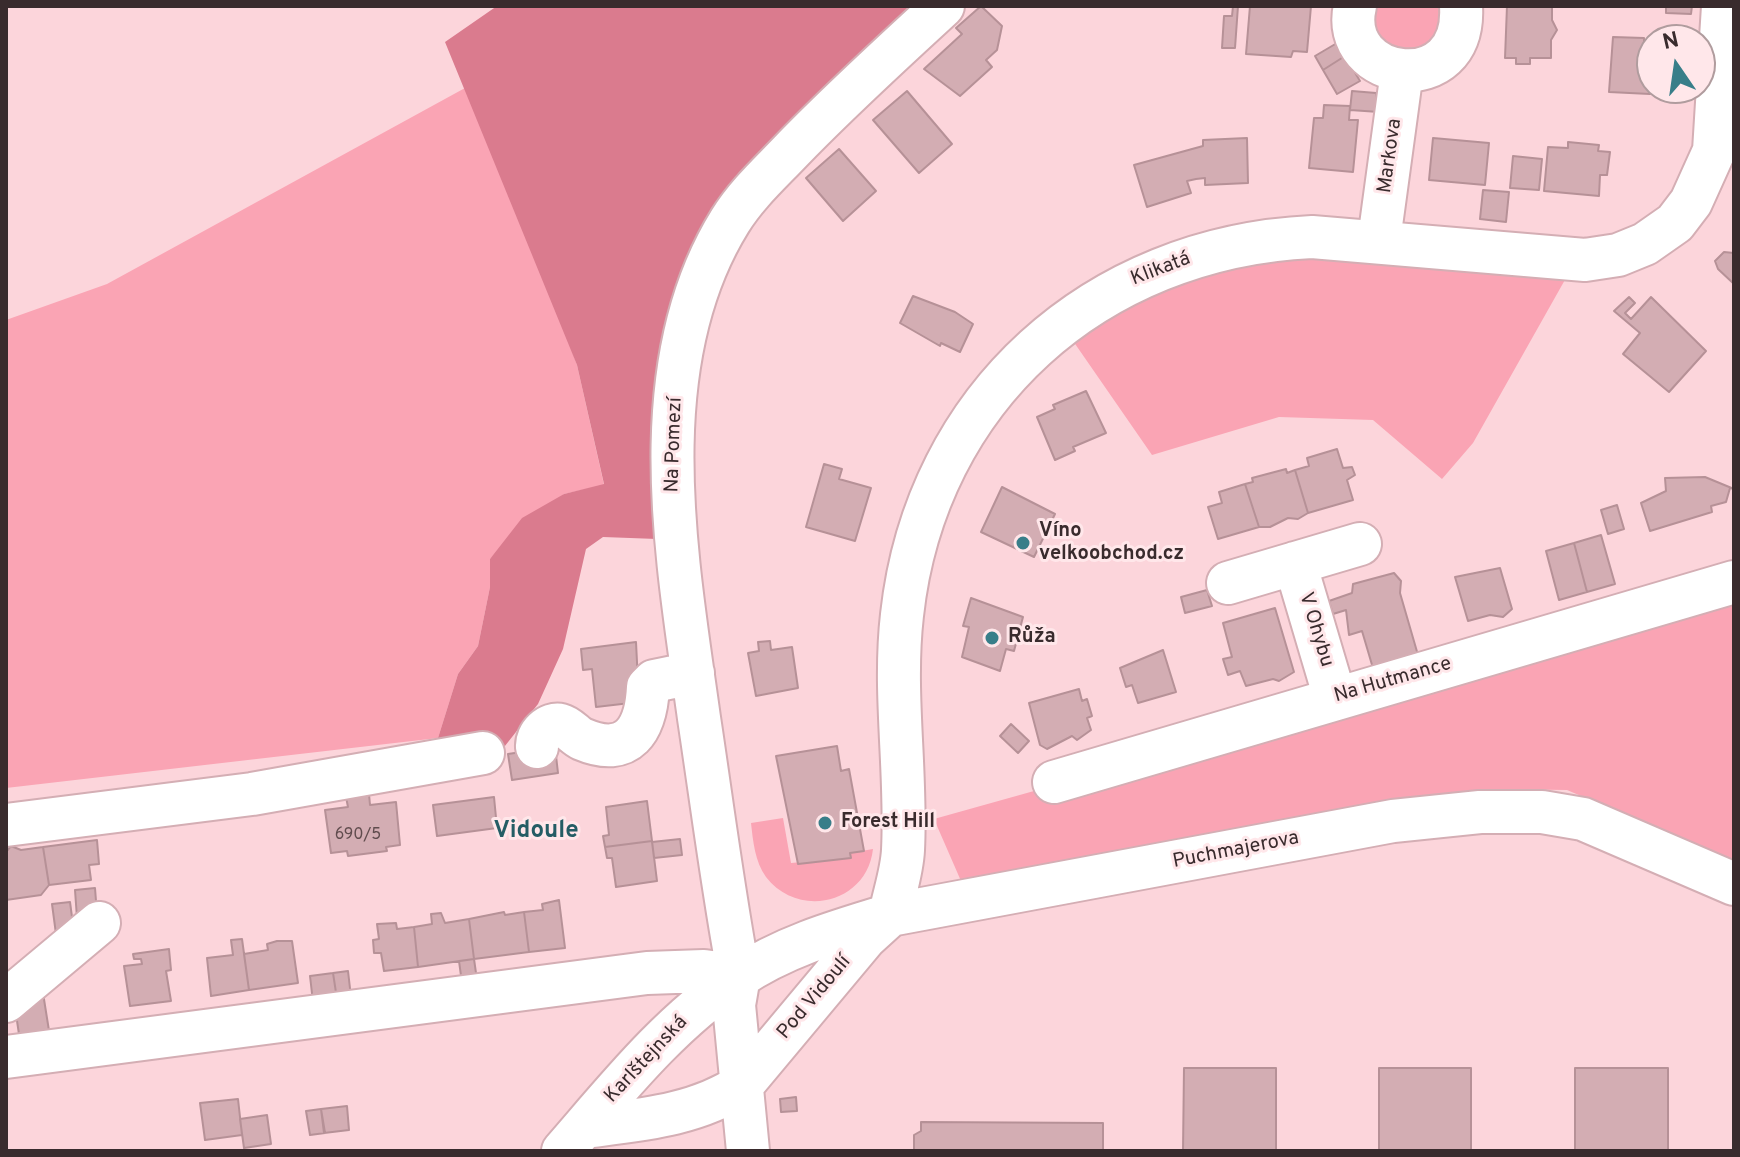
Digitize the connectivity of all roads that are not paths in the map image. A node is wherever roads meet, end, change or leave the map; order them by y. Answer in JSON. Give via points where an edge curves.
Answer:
{"nodes":[{"id":1,"x":943,"y":6,"type":"edge"},
{"id":2,"x":1355,"y":6,"type":"edge"},
{"id":3,"x":1461,"y":6,"type":"edge"},
{"id":4,"x":1723,"y":6,"type":"edge"},
{"id":5,"x":1402,"y":71,"type":"junction"},
{"id":6,"x":1379,"y":240,"type":"junction"},
{"id":7,"x":1360,"y":544,"type":"dead end"},
{"id":8,"x":1295,"y":563,"type":"junction"},
{"id":9,"x":1734,"y":582,"type":"edge"},
{"id":10,"x":1228,"y":583,"type":"dead end"},
{"id":11,"x":693,"y":673,"type":"junction"},
{"id":12,"x":1335,"y":698,"type":"junction"},
{"id":13,"x":537,"y":747,"type":"dead end"},
{"id":14,"x":483,"y":753,"type":"dead end"},
{"id":15,"x":1054,"y":782,"type":"dead end"},
{"id":16,"x":6,"y":825,"type":"edge"},
{"id":17,"x":1734,"y":884,"type":"edge"},
{"id":18,"x":890,"y":915,"type":"junction"},
{"id":19,"x":99,"y":923,"type":"dead end"},
{"id":20,"x":739,"y":976,"type":"junction"},
{"id":21,"x":6,"y":1001,"type":"edge"},
{"id":22,"x":7,"y":1052,"type":"edge"},
{"id":23,"x":743,"y":1084,"type":"junction"},
{"id":24,"x":573,"y":1139,"type":"edge"},
{"id":25,"x":748,"y":1151,"type":"edge"}],
"edges":[{"from":1,"to":11,"type":"street","name":"Na Pomezí","via":[[840,100],[752,193],[730,221],[703,281],[679,373],[672,439],[676,550]]},
{"from":2,"to":5,"type":"street","via":[[1360,45],[1371,58]]},
{"from":3,"to":5,"type":"street","via":[[1457,39],[1448,53],[1435,64]]},
{"from":4,"to":6,"type":"street","name":"Klikatá","via":[[1714,151],[1698,191],[1675,223],[1656,237],[1594,260]]},
{"from":5,"to":6,"type":"street","name":"Markova"},
{"from":6,"to":18,"type":"street","name":"Klikatá","via":[[1312,237],[1246,243],[1120,286],[1056,330],[974,419],[932,492],[902,611],[898,658],[903,851]]},
{"from":7,"to":8,"type":"street"},
{"from":8,"to":10,"type":"street"},
{"from":8,"to":12,"type":"street","name":"V Ohybu"},
{"from":9,"to":12,"type":"street","name":"Na Hutmance"},
{"from":11,"to":13,"type":"street","via":[[648,687],[646,715],[625,742],[597,743],[564,725],[553,725],[543,731]]},
{"from":11,"to":20,"type":"street","name":"Na Pomezí"},
{"from":12,"to":15,"type":"street","name":"Na Hutmance"},
{"from":14,"to":16,"type":"street","via":[[252,794]]},
{"from":17,"to":18,"type":"street","name":"Puchmajerova","via":[[1583,819],[1542,812],[1480,812],[1393,821]]},
{"from":18,"to":20,"type":"street","name":"Puchmajerova","via":[[811,940]]},
{"from":18,"to":23,"type":"street","name":"Pod Vidoulí"},
{"from":19,"to":21,"type":"street"},
{"from":20,"to":22,"type":"street","via":[[647,973]]},
{"from":20,"to":23,"type":"street","via":[[734,1005]]},
{"from":20,"to":24,"type":"street","name":"Karlštejnská","via":[[676,1026]]},
{"from":23,"to":24,"type":"street","name":"Pod Vidoulí","via":[[662,1118]]},
{"from":23,"to":25,"type":"street"}]}
